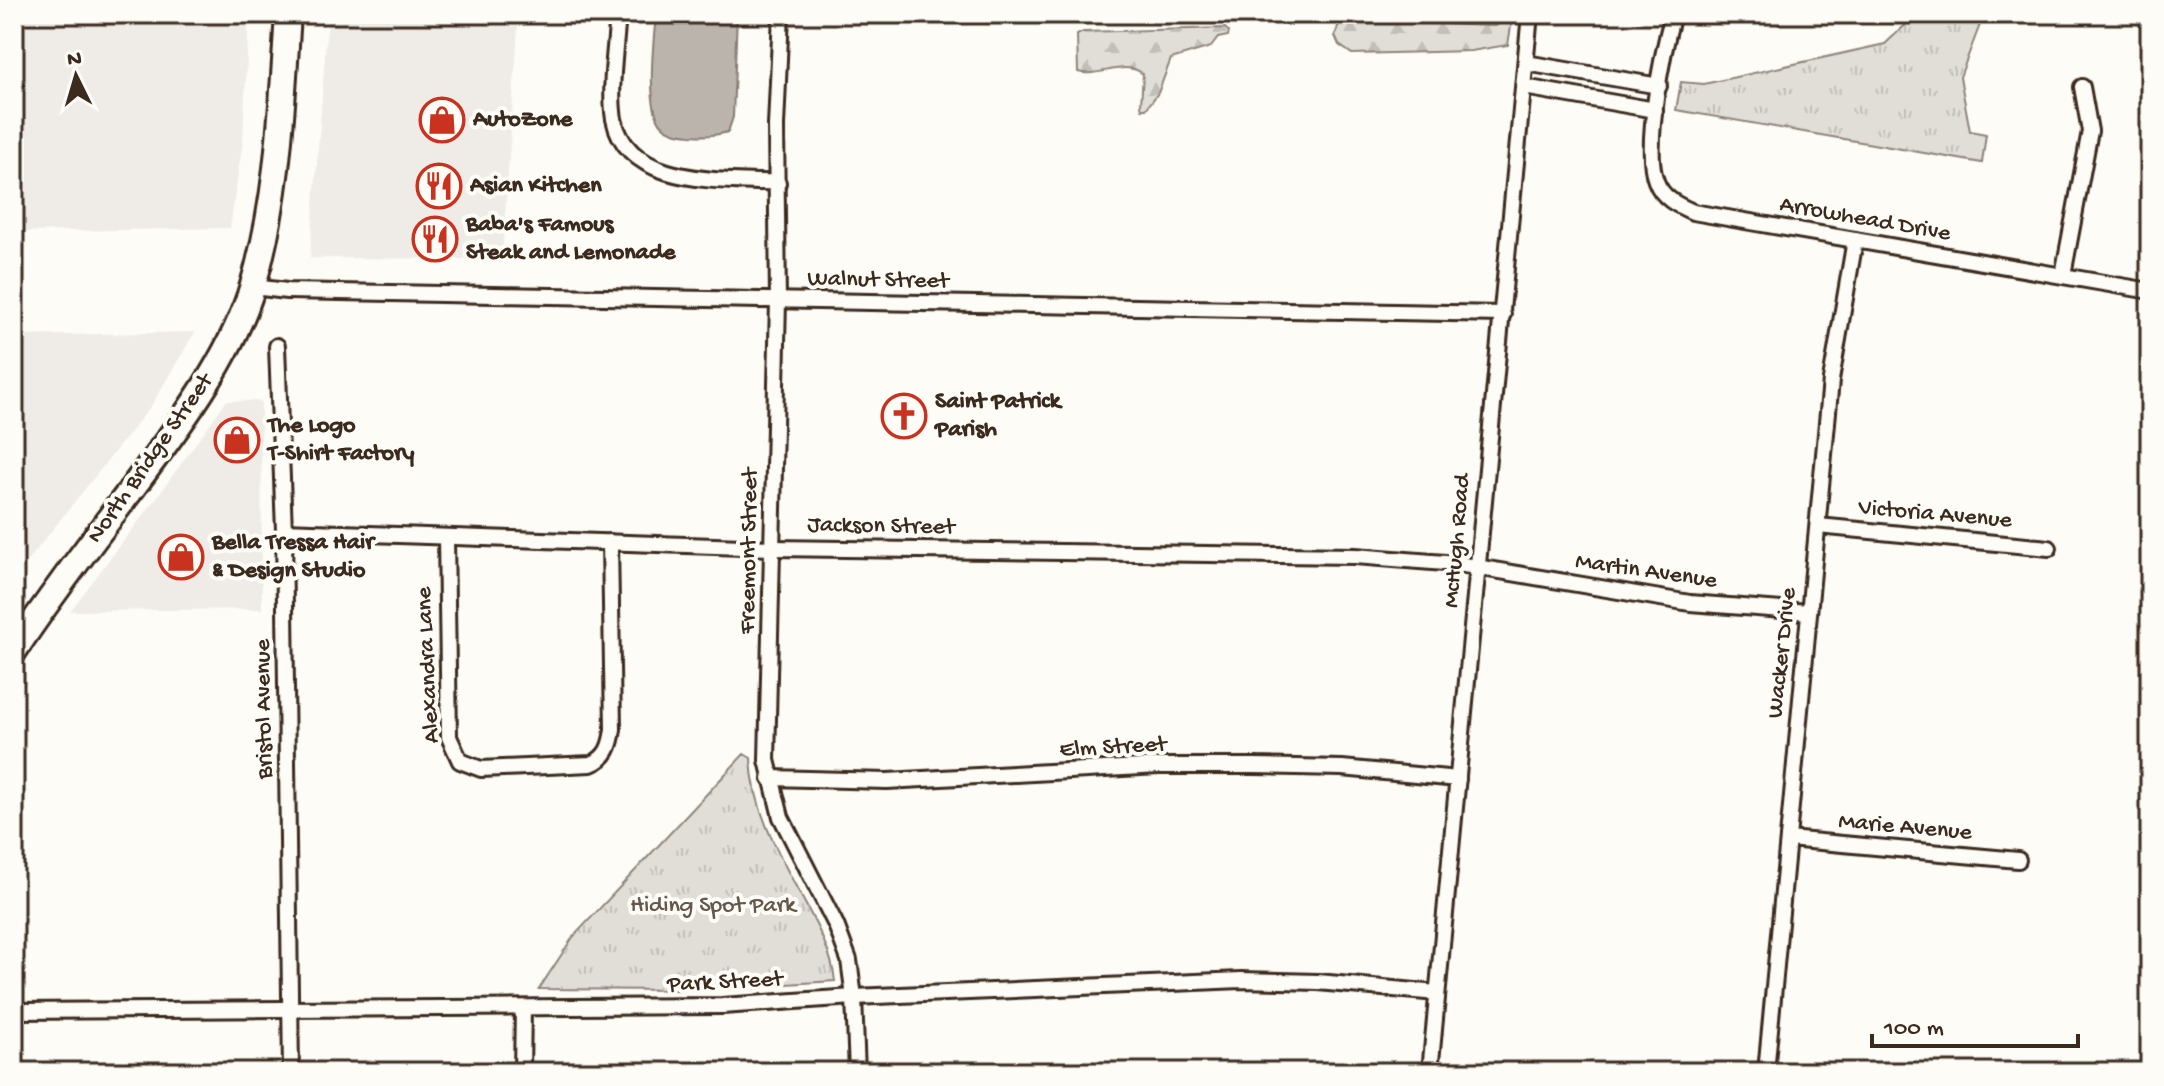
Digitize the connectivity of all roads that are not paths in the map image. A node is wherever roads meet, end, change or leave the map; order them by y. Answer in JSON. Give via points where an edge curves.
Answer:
{"nodes":[{"id":1,"x":288,"y":14,"type":"edge"},
{"id":2,"x":618,"y":14,"type":"edge"},
{"id":3,"x":781,"y":14,"type":"edge"},
{"id":4,"x":1530,"y":14,"type":"edge"},
{"id":5,"x":1673,"y":14,"type":"edge"},
{"id":6,"x":1526,"y":63,"type":"junction"},
{"id":7,"x":1659,"y":86,"type":"junction"},
{"id":8,"x":1524,"y":87,"type":"junction"},
{"id":9,"x":2082,"y":87,"type":"dead end"},
{"id":10,"x":1655,"y":110,"type":"junction"},
{"id":11,"x":778,"y":183,"type":"junction"},
{"id":12,"x":1855,"y":240,"type":"junction"},
{"id":13,"x":2063,"y":275,"type":"junction"},
{"id":14,"x":253,"y":287,"type":"junction"},
{"id":15,"x":2150,"y":291,"type":"edge"},
{"id":16,"x":778,"y":301,"type":"junction"},
{"id":17,"x":1503,"y":314,"type":"junction"},
{"id":18,"x":277,"y":346,"type":"dead end"},
{"id":19,"x":1818,"y":526,"type":"junction"},
{"id":20,"x":284,"y":531,"type":"junction"},
{"id":21,"x":446,"y":537,"type":"junction"},
{"id":22,"x":610,"y":542,"type":"junction"},
{"id":23,"x":772,"y":548,"type":"junction"},
{"id":24,"x":2049,"y":548,"type":"dead end"},
{"id":25,"x":1477,"y":566,"type":"junction"},
{"id":26,"x":1809,"y":612,"type":"junction"},
{"id":27,"x":14,"y":651,"type":"edge"},
{"id":28,"x":770,"y":778,"type":"junction"},
{"id":29,"x":1458,"y":779,"type":"junction"},
{"id":30,"x":1788,"y":839,"type":"junction"},
{"id":31,"x":2018,"y":860,"type":"dead end"},
{"id":32,"x":1437,"y":993,"type":"junction"},
{"id":33,"x":854,"y":997,"type":"junction"},
{"id":34,"x":291,"y":1008,"type":"junction"},
{"id":35,"x":523,"y":1008,"type":"junction"},
{"id":36,"x":14,"y":1011,"type":"edge"},
{"id":37,"x":291,"y":1072,"type":"edge"},
{"id":38,"x":522,"y":1072,"type":"edge"},
{"id":39,"x":857,"y":1072,"type":"edge"},
{"id":40,"x":1430,"y":1072,"type":"edge"},
{"id":41,"x":1766,"y":1072,"type":"edge"}],
"edges":[{"from":1,"to":14,"type":"highway","name":"North Bridge Street","via":[[279,148]]},
{"from":2,"to":11,"type":"street","via":[[614,119],[626,148],[649,165],[678,176]]},
{"from":3,"to":11,"type":"street","name":"Freemont Street"},
{"from":4,"to":6,"type":"street","name":"McHugh Road"},
{"from":5,"to":7,"type":"street","name":"Arrowhead Drive"},
{"from":6,"to":7,"type":"street"},
{"from":6,"to":8,"type":"street","name":"McHugh Road"},
{"from":7,"to":10,"type":"street","name":"Arrowhead Drive"},
{"from":8,"to":10,"type":"street"},
{"from":8,"to":17,"type":"street","name":"McHugh Road"},
{"from":9,"to":13,"type":"street","via":[[2090,131]]},
{"from":10,"to":12,"type":"street","name":"Arrowhead Drive","via":[[1650,160],[1656,184],[1670,201],[1693,212]]},
{"from":11,"to":16,"type":"street","name":"Freemont Street"},
{"from":12,"to":13,"type":"street","name":"Arrowhead Drive"},
{"from":12,"to":19,"type":"street","name":"Wacker Drive","via":[[1831,380]]},
{"from":13,"to":15,"type":"street","name":"Arrowhead Drive"},
{"from":14,"to":16,"type":"street","name":"Walnut Street"},
{"from":14,"to":27,"type":"highway","name":"North Bridge Street","via":[[197,401]]},
{"from":16,"to":17,"type":"street","name":"Walnut Street"},
{"from":16,"to":23,"type":"street","name":"Freemont Street"},
{"from":17,"to":25,"type":"street","name":"McHugh Road"},
{"from":18,"to":20,"type":"street","name":"Bristol Avenue"},
{"from":19,"to":24,"type":"street","name":"Victoria Avenue"},
{"from":19,"to":26,"type":"street","name":"Wacker Drive"},
{"from":20,"to":21,"type":"street","name":"Jackson Street"},
{"from":20,"to":34,"type":"street","name":"Bristol Avenue"},
{"from":21,"to":22,"type":"street","name":"Jackson Street"},
{"from":21,"to":22,"type":"street","name":"Alexandra Lane","via":[[449,737],[460,761],[481,769],[591,764],[607,752],[613,729]]},
{"from":22,"to":23,"type":"street","name":"Jackson Street"},
{"from":23,"to":25,"type":"street","name":"Jackson Street","via":[[1355,556]]},
{"from":23,"to":28,"type":"street","name":"Freemont Street"},
{"from":25,"to":26,"type":"street","name":"Martin Avenue","via":[[1690,603]]},
{"from":25,"to":29,"type":"street","name":"McHugh Road"},
{"from":26,"to":30,"type":"street","name":"Wacker Drive"},
{"from":28,"to":29,"type":"street","name":"Elm Street","via":[[887,781],[1254,766]]},
{"from":28,"to":33,"type":"street","name":"Freemont Street","via":[[787,831],[836,925],[849,960]]},
{"from":29,"to":32,"type":"street","name":"McHugh Road"},
{"from":30,"to":31,"type":"street","name":"Marie Avenue"},
{"from":30,"to":41,"type":"street","name":"Wacker Drive"},
{"from":32,"to":33,"type":"street","name":"Park Street","via":[[1241,980]]},
{"from":32,"to":40,"type":"street","name":"McHugh Road"},
{"from":33,"to":35,"type":"street","name":"Park Street","via":[[722,1006]]},
{"from":33,"to":39,"type":"street","name":"Freemont Street"},
{"from":34,"to":35,"type":"street","name":"Park Street"},
{"from":34,"to":36,"type":"street","name":"Park Street"},
{"from":34,"to":37,"type":"street","name":"Bristol Avenue"},
{"from":35,"to":38,"type":"street"}]}
